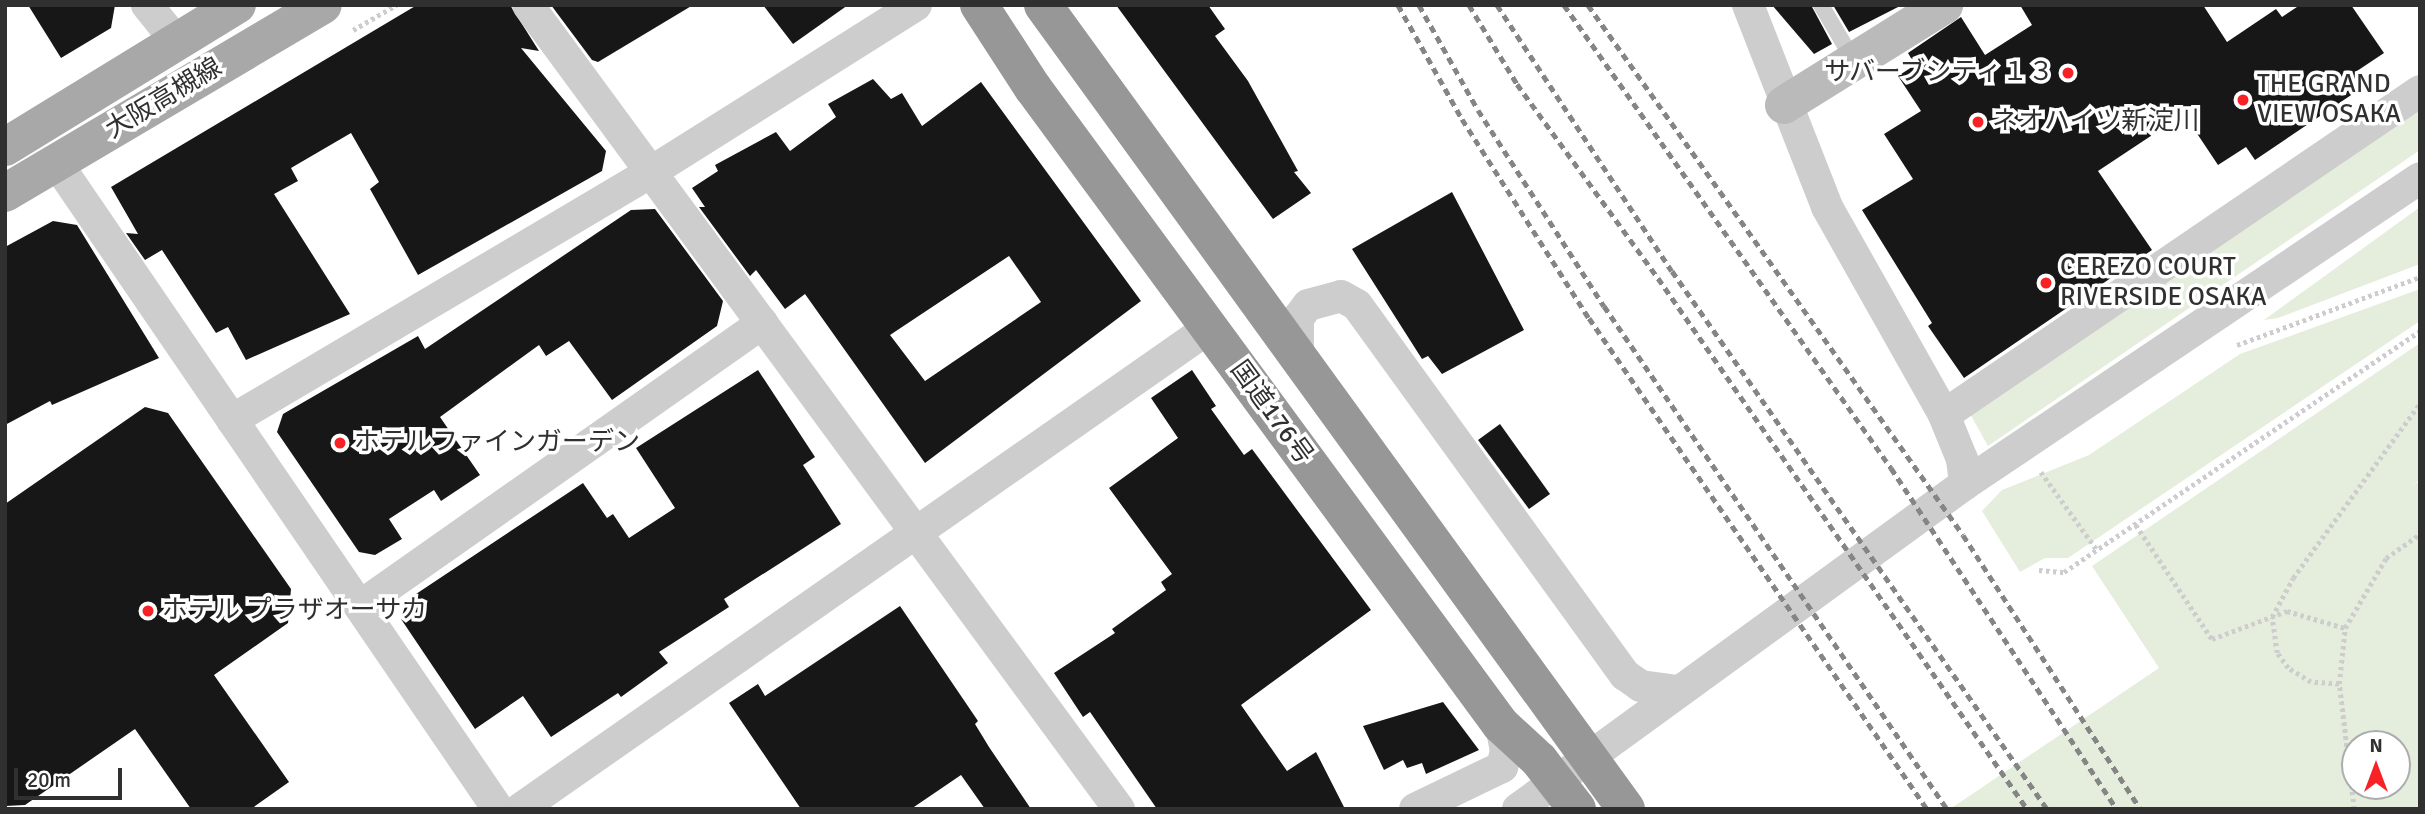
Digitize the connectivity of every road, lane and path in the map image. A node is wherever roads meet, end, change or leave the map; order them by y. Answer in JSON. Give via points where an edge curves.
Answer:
{"nodes":[{"id":1,"x":146,"y":5,"type":"edge"},
{"id":2,"x":237,"y":5,"type":"edge"},
{"id":3,"x":323,"y":5,"type":"edge"},
{"id":4,"x":528,"y":5,"type":"edge"},
{"id":5,"x":916,"y":5,"type":"edge"},
{"id":6,"x":979,"y":5,"type":"edge"},
{"id":7,"x":1043,"y":5,"type":"edge"},
{"id":8,"x":1748,"y":5,"type":"edge"},
{"id":9,"x":1821,"y":5,"type":"edge"},
{"id":10,"x":1944,"y":5,"type":"edge"},
{"id":11,"x":176,"y":41,"type":"junction"},
{"id":12,"x":1854,"y":61,"type":"junction"},
{"id":13,"x":2420,"y":91,"type":"edge"},
{"id":14,"x":1784,"y":105,"type":"junction"},
{"id":15,"x":5,"y":147,"type":"edge"},
{"id":16,"x":56,"y":162,"type":"junction"},
{"id":17,"x":651,"y":172,"type":"junction"},
{"id":18,"x":2420,"y":178,"type":"edge"},
{"id":19,"x":5,"y":193,"type":"edge"},
{"id":20,"x":2420,"y":277,"type":"edge"},
{"id":21,"x":761,"y":323,"type":"junction"},
{"id":22,"x":1209,"y":328,"type":"junction"},
{"id":23,"x":2420,"y":331,"type":"edge"},
{"id":24,"x":2236,"y":345,"type":"dead end"},
{"id":25,"x":1307,"y":366,"type":"junction"},
{"id":26,"x":2420,"y":402,"type":"edge"},
{"id":27,"x":1944,"y":415,"type":"junction"},
{"id":28,"x":232,"y":420,"type":"junction"},
{"id":29,"x":2041,"y":471,"type":"dead end"},
{"id":30,"x":1965,"y":484,"type":"junction"},
{"id":31,"x":2136,"y":525,"type":"junction"},
{"id":32,"x":917,"y":533,"type":"junction"},
{"id":33,"x":2420,"y":534,"type":"edge"},
{"id":34,"x":2097,"y":551,"type":"junction"},
{"id":35,"x":2039,"y":570,"type":"dead end"},
{"id":36,"x":360,"y":606,"type":"junction"},
{"id":37,"x":2272,"y":617,"type":"junction"},
{"id":38,"x":2345,"y":628,"type":"junction"},
{"id":39,"x":2339,"y":684,"type":"junction"},
{"id":40,"x":1676,"y":691,"type":"junction"},
{"id":41,"x":1501,"y":725,"type":"junction"},
{"id":42,"x":1625,"y":807,"type":"edge"},
{"id":43,"x":498,"y":809,"type":"edge"},
{"id":44,"x":520,"y":809,"type":"edge"},
{"id":45,"x":1119,"y":809,"type":"edge"},
{"id":46,"x":1415,"y":809,"type":"edge"},
{"id":47,"x":1518,"y":809,"type":"edge"},
{"id":48,"x":1577,"y":809,"type":"edge"},
{"id":49,"x":2354,"y":809,"type":"edge"}],
"edges":[{"from":1,"to":11,"type":"street"},
{"from":2,"to":11,"type":"main road","name":"大阪高槻線"},
{"from":3,"to":16,"type":"main road","name":"大阪高槻線"},
{"from":4,"to":17,"type":"street"},
{"from":5,"to":17,"type":"street"},
{"from":6,"to":22,"type":"highway","name":"国道176号","via":[[1033,88]]},
{"from":7,"to":25,"type":"highway"},
{"from":8,"to":14,"type":"street"},
{"from":9,"to":12,"type":"lane"},
{"from":10,"to":12,"type":"street"},
{"from":11,"to":15,"type":"main road","name":"大阪高槻線"},
{"from":12,"to":14,"type":"street"},
{"from":13,"to":27,"type":"street"},
{"from":14,"to":27,"type":"street","via":[[1827,207]]},
{"from":16,"to":19,"type":"main road","name":"大阪高槻線"},
{"from":16,"to":28,"type":"street"},
{"from":17,"to":21,"type":"street"},
{"from":17,"to":28,"type":"street"},
{"from":18,"to":30,"type":"street"},
{"from":20,"to":24,"type":"path"},
{"from":21,"to":32,"type":"street"},
{"from":21,"to":36,"type":"street"},
{"from":22,"to":32,"type":"street"},
{"from":22,"to":41,"type":"highway","name":"国道176号"},
{"from":23,"to":31,"type":"path"},
{"from":25,"to":40,"type":"street","via":[[1298,318],[1308,305],[1341,296],[1357,305],[1625,675],[1641,686]]},
{"from":25,"to":42,"type":"highway"},
{"from":26,"to":37,"type":"path","via":[[2293,578]]},
{"from":27,"to":30,"type":"street","via":[[1962,459]]},
{"from":28,"to":36,"type":"street"},
{"from":29,"to":34,"type":"path"},
{"from":30,"to":40,"type":"street"},
{"from":31,"to":34,"type":"path"},
{"from":31,"to":37,"type":"path","via":[[2212,639]]},
{"from":32,"to":44,"type":"street"},
{"from":32,"to":45,"type":"street"},
{"from":33,"to":38,"type":"path","via":[[2386,558]]},
{"from":34,"to":35,"type":"path","via":[[2064,572]]},
{"from":36,"to":43,"type":"street"},
{"from":37,"to":38,"type":"path","via":[[2287,611]]},
{"from":37,"to":39,"type":"path","via":[[2277,653],[2288,668],[2311,682]]},
{"from":38,"to":39,"type":"path"},
{"from":39,"to":49,"type":"path"},
{"from":40,"to":47,"type":"street"},
{"from":41,"to":46,"type":"street","via":[[1506,751],[1502,767]]},
{"from":41,"to":48,"type":"highway","name":"国道176号","via":[[1539,760]]}]}
